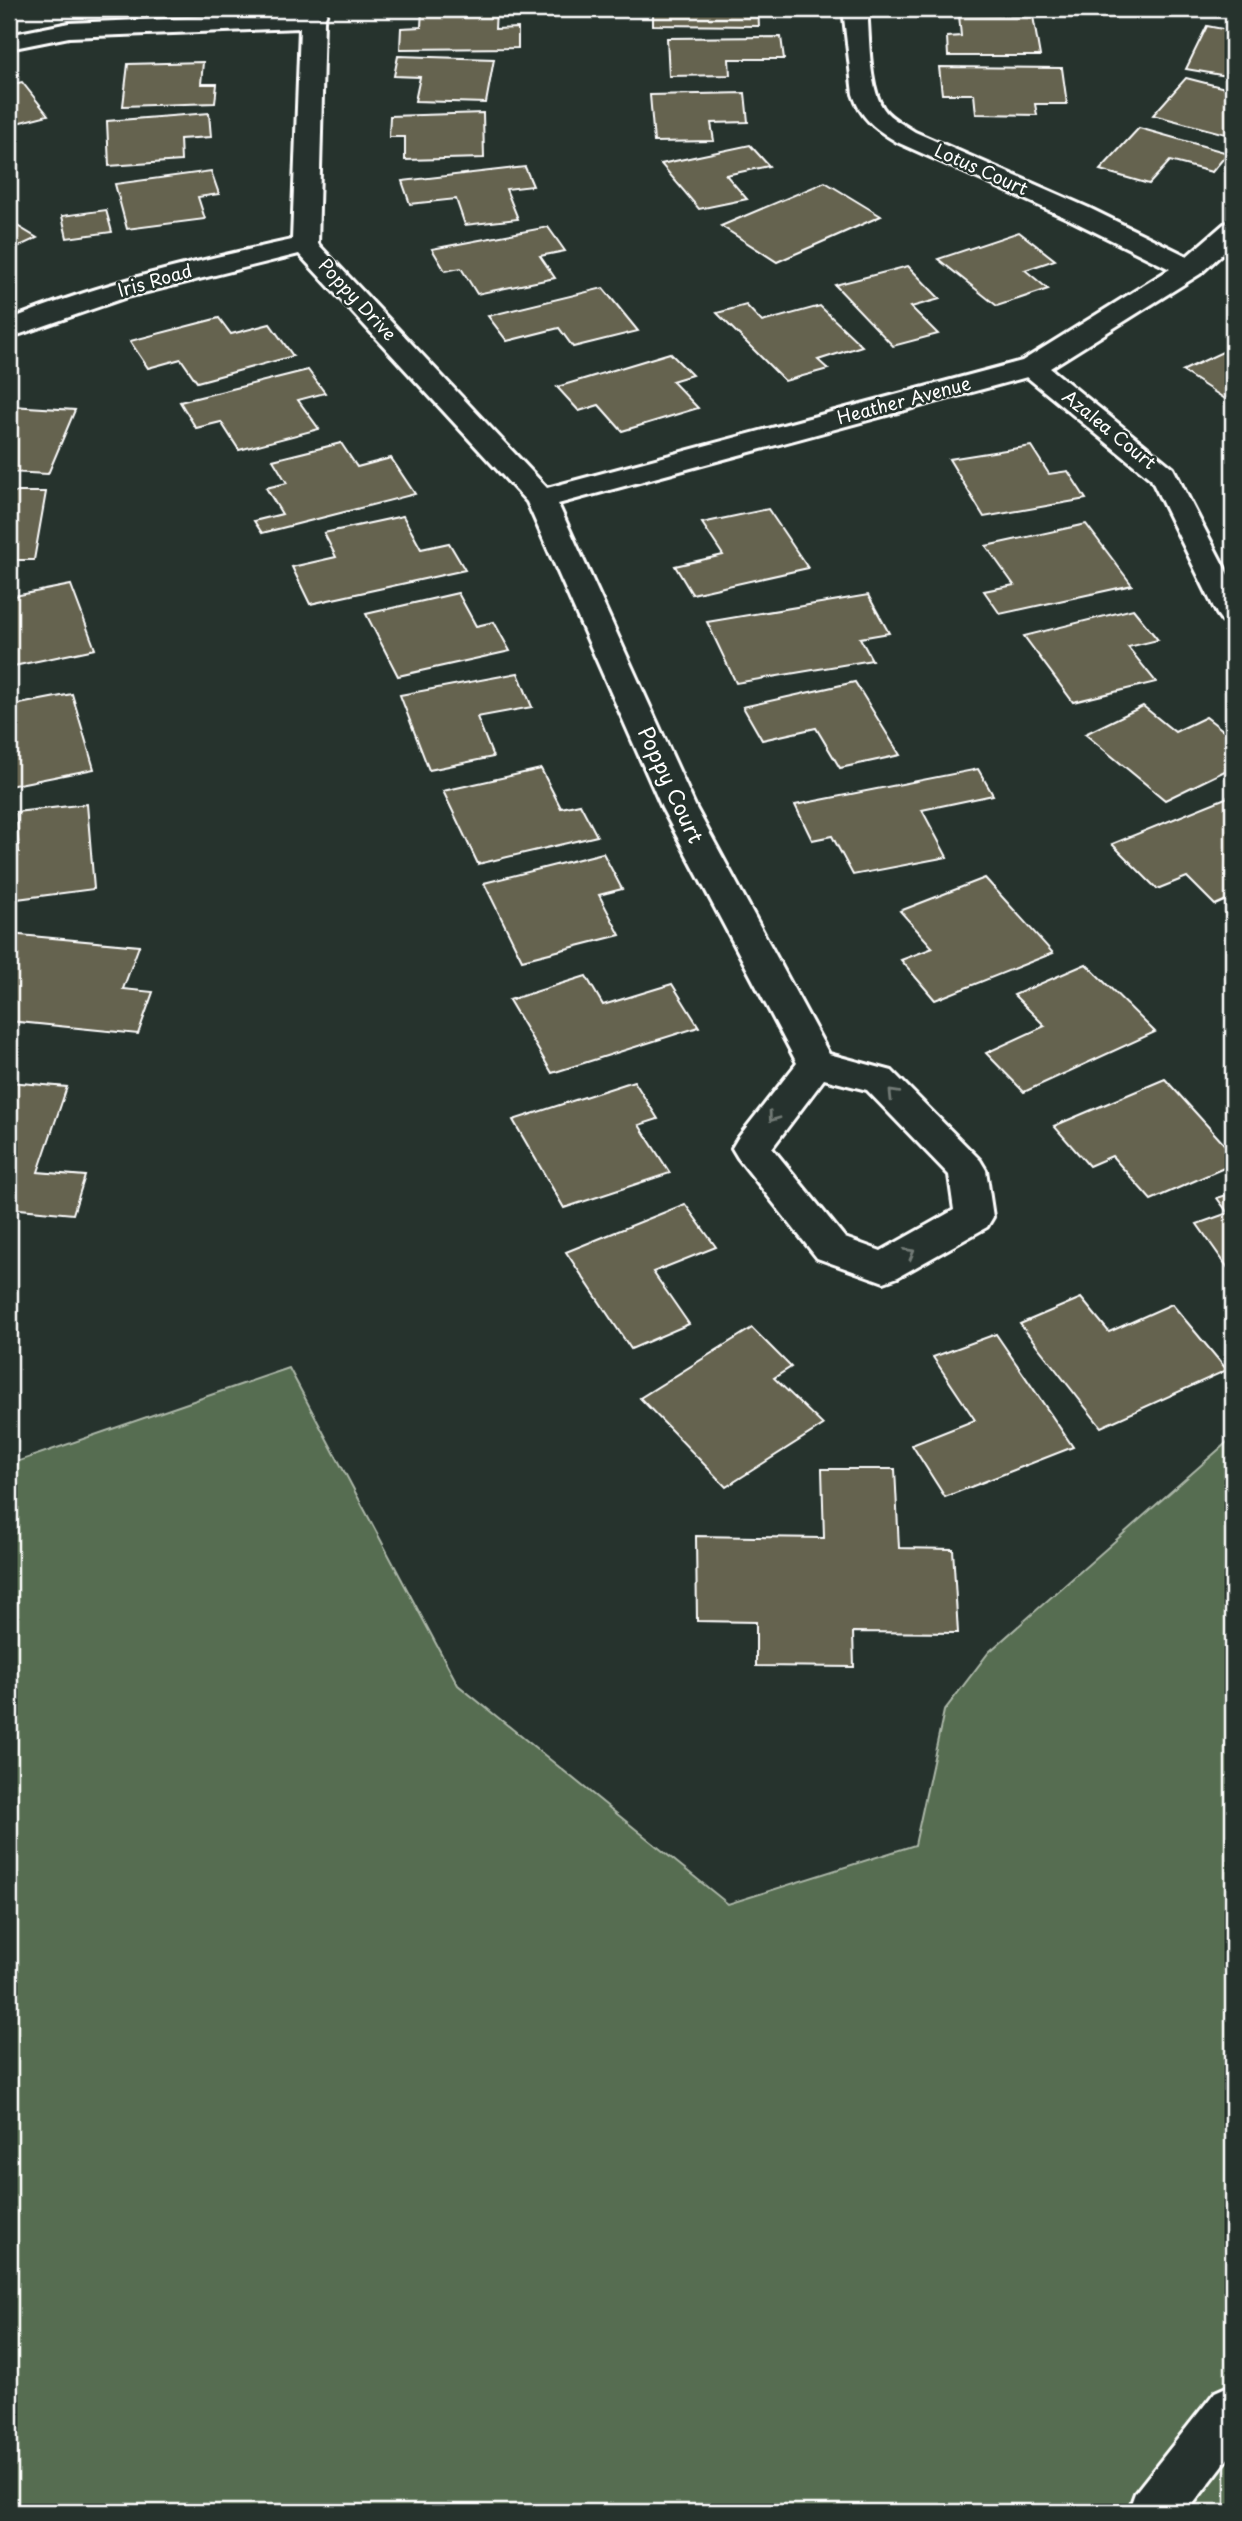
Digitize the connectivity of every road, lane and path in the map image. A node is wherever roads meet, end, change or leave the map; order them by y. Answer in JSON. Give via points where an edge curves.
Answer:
{"nodes":[{"id":1,"x":855,"y":9,"type":"edge"},
{"id":2,"x":314,"y":14,"type":"edge"},
{"id":3,"x":9,"y":42,"type":"edge"},
{"id":4,"x":1233,"y":230,"type":"edge"},
{"id":5,"x":305,"y":245,"type":"junction"},
{"id":6,"x":1190,"y":268,"type":"junction"},
{"id":7,"x":9,"y":330,"type":"edge"},
{"id":8,"x":1032,"y":367,"type":"junction"},
{"id":9,"x":541,"y":499,"type":"junction"},
{"id":10,"x":1233,"y":614,"type":"edge"},
{"id":11,"x":816,"y":1064,"type":"junction"},
{"id":12,"x":1233,"y":2410,"type":"edge"},
{"id":13,"x":1154,"y":2512,"type":"edge"}],
"edges":[{"from":1,"to":6,"type":"street","name":"Lotus Court","via":[[866,98],[873,114],[888,126]]},
{"from":2,"to":3,"type":"street","via":[[69,30]]},
{"from":2,"to":5,"type":"street","name":"Poppy Drive"},
{"from":4,"to":6,"type":"street","name":"Heather Avenue"},
{"from":5,"to":7,"type":"street","name":"Iris Road","via":[[180,272],[50,312]]},
{"from":5,"to":9,"type":"street","name":"Poppy Drive"},
{"from":6,"to":8,"type":"street","name":"Heather Avenue"},
{"from":8,"to":9,"type":"street","name":"Heather Avenue"},
{"from":8,"to":10,"type":"street","name":"Azalea Court","via":[[1163,474]]},
{"from":9,"to":11,"type":"street","name":"Poppy Court","via":[[679,808]]},
{"from":11,"to":11,"type":"street","one_way":true,"via":[[751,1148],[831,1248],[884,1267],[974,1217],[967,1170],[879,1080]]},
{"from":12,"to":13,"type":"street"}]}
